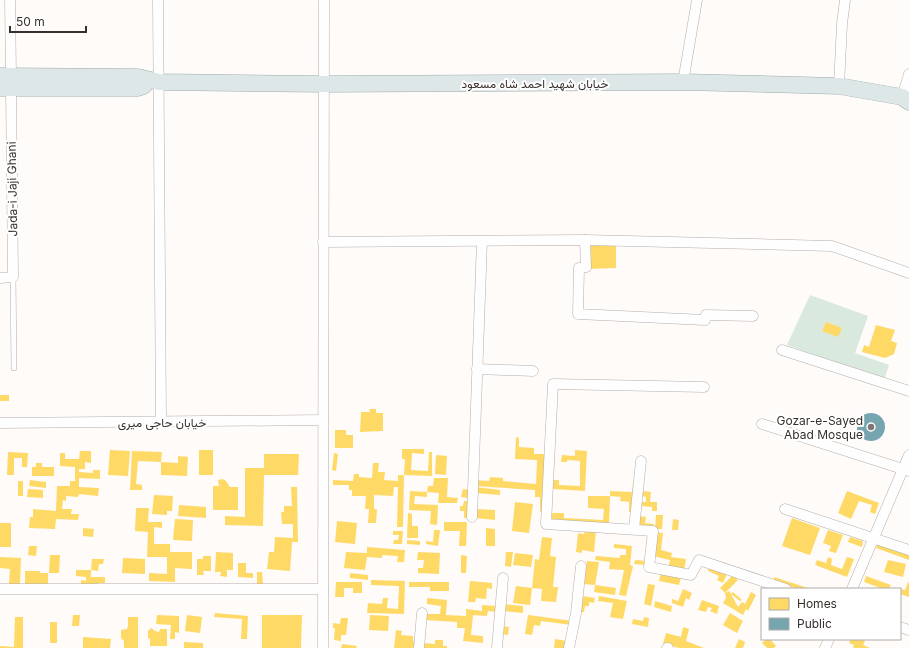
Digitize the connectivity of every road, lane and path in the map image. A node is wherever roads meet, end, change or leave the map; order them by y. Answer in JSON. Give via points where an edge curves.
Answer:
{"nodes":[{"id":1,"x":10,"y":0,"type":"edge"},
{"id":2,"x":158,"y":0,"type":"edge"},
{"id":3,"x":324,"y":0,"type":"edge"},
{"id":4,"x":697,"y":0,"type":"edge"},
{"id":5,"x":845,"y":0,"type":"edge"},
{"id":6,"x":909,"y":74,"type":"edge"},
{"id":7,"x":5,"y":82,"type":"edge"},
{"id":8,"x":159,"y":82,"type":"junction"},
{"id":9,"x":683,"y":82,"type":"junction"},
{"id":10,"x":324,"y":84,"type":"junction"},
{"id":11,"x":839,"y":86,"type":"junction"},
{"id":12,"x":905,"y":100,"type":"edge"},
{"id":13,"x":585,"y":240,"type":"junction"},
{"id":14,"x":482,"y":241,"type":"junction"},
{"id":15,"x":323,"y":242,"type":"junction"},
{"id":16,"x":909,"y":273,"type":"edge"},
{"id":17,"x":13,"y":277,"type":"junction"},
{"id":18,"x":0,"y":278,"type":"edge"},
{"id":19,"x":753,"y":316,"type":"dead end"},
{"id":20,"x":782,"y":350,"type":"dead end"},
{"id":21,"x":14,"y":368,"type":"dead end"},
{"id":22,"x":477,"y":369,"type":"junction"},
{"id":23,"x":533,"y":371,"type":"dead end"},
{"id":24,"x":704,"y":388,"type":"dead end"},
{"id":25,"x":909,"y":392,"type":"edge"},
{"id":26,"x":323,"y":420,"type":"junction"},
{"id":27,"x":160,"y":422,"type":"junction"},
{"id":28,"x":0,"y":423,"type":"edge"},
{"id":29,"x":762,"y":424,"type":"dead end"},
{"id":30,"x":909,"y":455,"type":"edge"},
{"id":31,"x":641,"y":461,"type":"dead end"},
{"id":32,"x":906,"y":470,"type":"edge"},
{"id":33,"x":785,"y":510,"type":"dead end"},
{"id":34,"x":472,"y":518,"type":"dead end"},
{"id":35,"x":634,"y":529,"type":"junction"},
{"id":36,"x":874,"y":539,"type":"junction"},
{"id":37,"x":909,"y":550,"type":"edge"},
{"id":38,"x":581,"y":566,"type":"dead end"},
{"id":39,"x":503,"y":578,"type":"dead end"},
{"id":40,"x":323,"y":588,"type":"junction"},
{"id":41,"x":783,"y":588,"type":"edge"},
{"id":42,"x":852,"y":588,"type":"edge"},
{"id":43,"x":0,"y":589,"type":"edge"},
{"id":44,"x":422,"y":613,"type":"dead end"},
{"id":45,"x":323,"y":648,"type":"edge"},
{"id":46,"x":419,"y":648,"type":"edge"},
{"id":47,"x":497,"y":648,"type":"edge"},
{"id":48,"x":569,"y":648,"type":"edge"}],
"edges":[{"from":1,"to":7,"type":"street","name":"Jada-i Jaji Ghani"},
{"from":2,"to":8,"type":"street"},
{"from":3,"to":10,"type":"street"},
{"from":4,"to":9,"type":"street"},
{"from":5,"to":11,"type":"street"},
{"from":6,"to":12,"type":"street"},
{"from":7,"to":8,"type":"main road","name":"خیابان شهید احمد شاه مسعود","via":[[138,77]]},
{"from":7,"to":17,"type":"street","name":"Jada-i Jaji Ghani"},
{"from":8,"to":10,"type":"main road","name":"خیابان شهید احمد شاه مسعود"},
{"from":8,"to":27,"type":"street"},
{"from":9,"to":10,"type":"main road","name":"خیابان شهید احمد شاه مسعود"},
{"from":9,"to":11,"type":"main road","name":"خیابان شهید احمد شاه مسعود"},
{"from":10,"to":15,"type":"street"},
{"from":11,"to":12,"type":"main road","name":"خیابان شهید احمد شاه مسعود"},
{"from":13,"to":14,"type":"street"},
{"from":13,"to":16,"type":"street","via":[[832,246]]},
{"from":13,"to":19,"type":"street","via":[[586,267],[579,268],[578,314],[705,320],[706,315]]},
{"from":14,"to":15,"type":"street"},
{"from":14,"to":22,"type":"street"},
{"from":15,"to":26,"type":"street"},
{"from":17,"to":18,"type":"street"},
{"from":17,"to":21,"type":"lane"},
{"from":20,"to":25,"type":"street"},
{"from":22,"to":23,"type":"street"},
{"from":22,"to":34,"type":"street"},
{"from":24,"to":35,"type":"street","via":[[553,384],[546,524]]},
{"from":26,"to":27,"type":"street","name":"خیابان حاجی میری"},
{"from":26,"to":40,"type":"street"},
{"from":27,"to":28,"type":"street","name":"خیابان حاجی میری"},
{"from":29,"to":32,"type":"street"},
{"from":30,"to":32,"type":"street"},
{"from":31,"to":35,"type":"street"},
{"from":32,"to":36,"type":"street"},
{"from":33,"to":36,"type":"street"},
{"from":35,"to":41,"type":"street","via":[[653,531],[649,567],[691,575],[699,560]]},
{"from":36,"to":37,"type":"street"},
{"from":36,"to":42,"type":"street"},
{"from":38,"to":48,"type":"street"},
{"from":39,"to":47,"type":"street"},
{"from":40,"to":43,"type":"street"},
{"from":40,"to":45,"type":"street"},
{"from":44,"to":46,"type":"street"}]}
